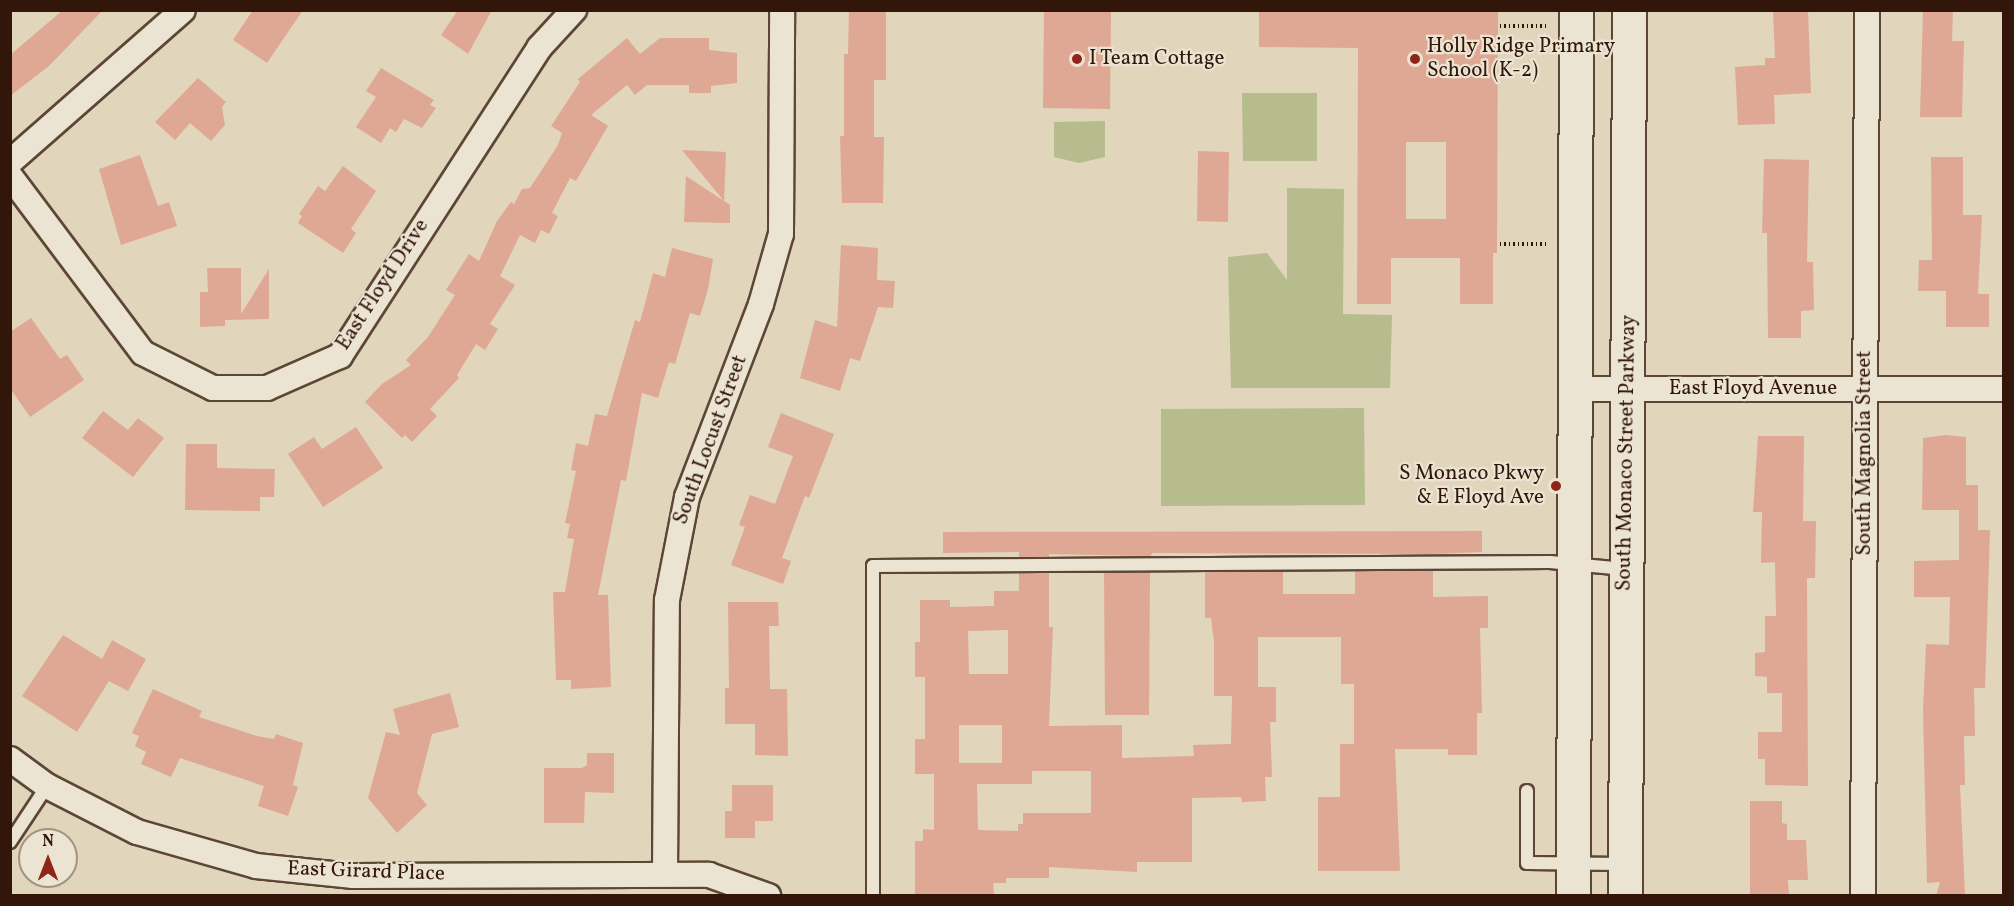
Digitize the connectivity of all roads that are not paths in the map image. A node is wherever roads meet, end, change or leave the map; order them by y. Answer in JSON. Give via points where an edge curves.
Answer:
{"nodes":[{"id":1,"x":183,"y":10,"type":"edge"},
{"id":2,"x":574,"y":10,"type":"edge"},
{"id":3,"x":783,"y":10,"type":"edge"},
{"id":4,"x":1629,"y":10,"type":"edge"},
{"id":5,"x":1867,"y":10,"type":"edge"},
{"id":6,"x":1565,"y":18,"type":"edge"},
{"id":7,"x":10,"y":162,"type":"edge"},
{"id":8,"x":10,"y":176,"type":"edge"},
{"id":9,"x":1865,"y":388,"type":"junction"},
{"id":10,"x":1575,"y":389,"type":"junction"},
{"id":11,"x":1629,"y":389,"type":"junction"},
{"id":12,"x":2004,"y":389,"type":"edge"},
{"id":13,"x":1576,"y":565,"type":"junction"},
{"id":14,"x":1626,"y":569,"type":"junction"},
{"id":15,"x":10,"y":759,"type":"edge"},
{"id":16,"x":47,"y":786,"type":"junction"},
{"id":17,"x":1527,"y":791,"type":"dead end"},
{"id":18,"x":10,"y":842,"type":"edge"},
{"id":19,"x":1574,"y":863,"type":"junction"},
{"id":20,"x":664,"y":874,"type":"junction"},
{"id":21,"x":1625,"y":880,"type":"edge"},
{"id":22,"x":768,"y":896,"type":"edge"},
{"id":23,"x":873,"y":896,"type":"edge"},
{"id":24,"x":1573,"y":896,"type":"edge"},
{"id":25,"x":1863,"y":896,"type":"edge"}],
"edges":[{"from":1,"to":7,"type":"street"},
{"from":2,"to":8,"type":"street","name":"East Floyd Drive","via":[[539,48],[340,356],[267,388],[213,388],[143,353]]},
{"from":3,"to":20,"type":"street","name":"South Locust Street","via":[[781,234],[761,304],[687,497],[667,600]]},
{"from":4,"to":11,"type":"main road","name":"South Monaco Street Parkway"},
{"from":5,"to":9,"type":"street","name":"South Magnolia Street"},
{"from":6,"to":10,"type":"main road"},
{"from":9,"to":11,"type":"street","name":"East Floyd Avenue"},
{"from":9,"to":12,"type":"street","name":"East Floyd Avenue"},
{"from":9,"to":25,"type":"street","name":"South Magnolia Street"},
{"from":10,"to":11,"type":"street","name":"East Floyd Avenue"},
{"from":10,"to":13,"type":"main road"},
{"from":11,"to":14,"type":"main road","name":"South Monaco Street Parkway"},
{"from":13,"to":14,"type":"lane"},
{"from":13,"to":19,"type":"main road"},
{"from":13,"to":23,"type":"lane","via":[[873,566]]},
{"from":14,"to":21,"type":"main road","name":"South Monaco Street Parkway"},
{"from":15,"to":16,"type":"street","name":"East Girard Place"},
{"from":16,"to":18,"type":"lane"},
{"from":16,"to":20,"type":"street","name":"East Girard Place","via":[[137,832],[223,858],[283,870],[352,876]]},
{"from":17,"to":19,"type":"lane","via":[[1527,863]]},
{"from":19,"to":21,"type":"lane"},
{"from":19,"to":24,"type":"main road"},
{"from":20,"to":22,"type":"street","via":[[710,875]]}]}
